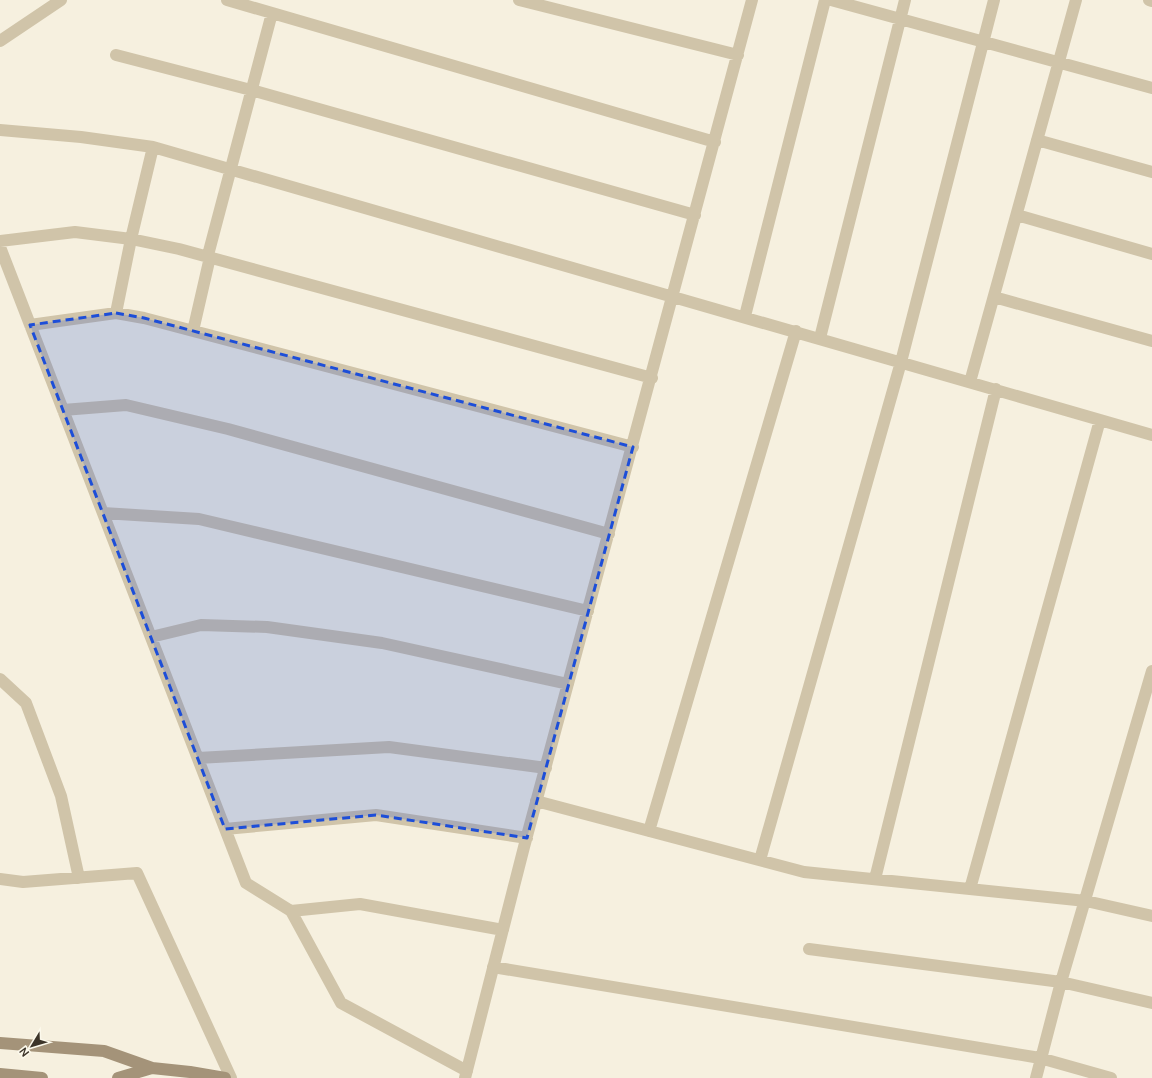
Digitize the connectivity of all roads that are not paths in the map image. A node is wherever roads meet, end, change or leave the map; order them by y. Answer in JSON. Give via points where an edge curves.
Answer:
{"nodes":[{"id":1,"x":61,"y":0,"type":"edge"},
{"id":2,"x":227,"y":0,"type":"edge"},
{"id":3,"x":519,"y":0,"type":"edge"},
{"id":4,"x":752,"y":0,"type":"edge"},
{"id":5,"x":825,"y":0,"type":"edge"},
{"id":6,"x":831,"y":0,"type":"edge"},
{"id":7,"x":905,"y":0,"type":"edge"},
{"id":8,"x":994,"y":0,"type":"edge"},
{"id":9,"x":1076,"y":0,"type":"edge"},
{"id":10,"x":1149,"y":0,"type":"edge"},
{"id":11,"x":1152,"y":1,"type":"edge"},
{"id":12,"x":272,"y":13,"type":"junction"},
{"id":13,"x":899,"y":19,"type":"junction"},
{"id":14,"x":0,"y":41,"type":"edge"},
{"id":15,"x":982,"y":42,"type":"junction"},
{"id":16,"x":116,"y":55,"type":"dead end"},
{"id":17,"x":738,"y":55,"type":"junction"},
{"id":18,"x":1059,"y":63,"type":"junction"},
{"id":19,"x":1152,"y":88,"type":"edge"},
{"id":20,"x":251,"y":90,"type":"junction"},
{"id":21,"x":0,"y":130,"type":"edge"},
{"id":22,"x":1037,"y":140,"type":"junction"},
{"id":23,"x":715,"y":142,"type":"junction"},
{"id":24,"x":153,"y":147,"type":"junction"},
{"id":25,"x":230,"y":170,"type":"junction"},
{"id":26,"x":1152,"y":172,"type":"edge"},
{"id":27,"x":695,"y":215,"type":"junction"},
{"id":28,"x":1017,"y":215,"type":"junction"},
{"id":29,"x":131,"y":239,"type":"junction"},
{"id":30,"x":0,"y":241,"type":"edge"},
{"id":31,"x":0,"y":247,"type":"edge"},
{"id":32,"x":1152,"y":254,"type":"edge"},
{"id":33,"x":210,"y":257,"type":"junction"},
{"id":34,"x":674,"y":296,"type":"junction"},
{"id":35,"x":994,"y":297,"type":"junction"},
{"id":36,"x":116,"y":313,"type":"junction"},
{"id":37,"x":745,"y":316,"type":"junction"},
{"id":38,"x":30,"y":325,"type":"junction"},
{"id":39,"x":193,"y":331,"type":"junction"},
{"id":40,"x":796,"y":331,"type":"junction"},
{"id":41,"x":820,"y":338,"type":"junction"},
{"id":42,"x":1152,"y":341,"type":"edge"},
{"id":43,"x":901,"y":362,"type":"junction"},
{"id":44,"x":652,"y":378,"type":"junction"},
{"id":45,"x":970,"y":382,"type":"junction"},
{"id":46,"x":996,"y":389,"type":"junction"},
{"id":47,"x":63,"y":410,"type":"junction"},
{"id":48,"x":1100,"y":420,"type":"junction"},
{"id":49,"x":1152,"y":435,"type":"edge"},
{"id":50,"x":633,"y":447,"type":"junction"},
{"id":51,"x":103,"y":513,"type":"junction"},
{"id":52,"x":609,"y":534,"type":"junction"},
{"id":53,"x":588,"y":611,"type":"junction"},
{"id":54,"x":151,"y":637,"type":"junction"},
{"id":55,"x":1152,"y":671,"type":"edge"},
{"id":56,"x":0,"y":679,"type":"edge"},
{"id":57,"x":568,"y":684,"type":"junction"},
{"id":58,"x":198,"y":758,"type":"junction"},
{"id":59,"x":546,"y":768,"type":"junction"},
{"id":60,"x":536,"y":801,"type":"junction"},
{"id":61,"x":225,"y":829,"type":"junction"},
{"id":62,"x":649,"y":831,"type":"junction"},
{"id":63,"x":526,"y":838,"type":"junction"},
{"id":64,"x":760,"y":860,"type":"junction"},
{"id":65,"x":79,"y":878,"type":"junction"},
{"id":66,"x":0,"y":879,"type":"edge"},
{"id":67,"x":875,"y":879,"type":"junction"},
{"id":68,"x":970,"y":889,"type":"junction"},
{"id":69,"x":1086,"y":901,"type":"junction"},
{"id":70,"x":290,"y":911,"type":"junction"},
{"id":71,"x":1152,"y":916,"type":"edge"},
{"id":72,"x":503,"y":930,"type":"junction"},
{"id":73,"x":809,"y":949,"type":"dead end"},
{"id":74,"x":493,"y":967,"type":"junction"},
{"id":75,"x":1061,"y":982,"type":"junction"},
{"id":76,"x":1152,"y":1003,"type":"edge"},
{"id":77,"x":0,"y":1043,"type":"edge"},
{"id":78,"x":1040,"y":1058,"type":"junction"},
{"id":79,"x":152,"y":1068,"type":"junction"},
{"id":80,"x":0,"y":1074,"type":"edge"},
{"id":81,"x":466,"y":1075,"type":"edge"},
{"id":82,"x":42,"y":1078,"type":"edge"},
{"id":83,"x":118,"y":1078,"type":"edge"},
{"id":84,"x":225,"y":1078,"type":"edge"},
{"id":85,"x":231,"y":1078,"type":"edge"},
{"id":86,"x":1036,"y":1078,"type":"edge"},
{"id":87,"x":1111,"y":1078,"type":"edge"}],
"edges":[{"from":1,"to":14,"type":"street"},
{"from":2,"to":12,"type":"street"},
{"from":3,"to":17,"type":"street"},
{"from":4,"to":17,"type":"street"},
{"from":5,"to":37,"type":"street"},
{"from":6,"to":13,"type":"street"},
{"from":7,"to":13,"type":"street"},
{"from":8,"to":15,"type":"street"},
{"from":9,"to":18,"type":"street"},
{"from":10,"to":11,"type":"street"},
{"from":12,"to":20,"type":"street"},
{"from":12,"to":23,"type":"street"},
{"from":13,"to":15,"type":"street"},
{"from":13,"to":41,"type":"street"},
{"from":15,"to":18,"type":"street"},
{"from":15,"to":43,"type":"street"},
{"from":16,"to":20,"type":"street"},
{"from":17,"to":23,"type":"street"},
{"from":18,"to":19,"type":"street"},
{"from":18,"to":22,"type":"street"},
{"from":20,"to":25,"type":"street"},
{"from":20,"to":27,"type":"street"},
{"from":21,"to":24,"type":"street"},
{"from":22,"to":26,"type":"street"},
{"from":22,"to":28,"type":"street"},
{"from":23,"to":27,"type":"street"},
{"from":24,"to":25,"type":"street"},
{"from":24,"to":29,"type":"street"},
{"from":25,"to":33,"type":"street","via":[[208,255]]},
{"from":25,"to":34,"type":"street"},
{"from":27,"to":34,"type":"street"},
{"from":28,"to":32,"type":"street"},
{"from":28,"to":35,"type":"street"},
{"from":29,"to":30,"type":"street","via":[[75,232]]},
{"from":29,"to":33,"type":"street"},
{"from":29,"to":36,"type":"street"},
{"from":31,"to":38,"type":"street"},
{"from":33,"to":39,"type":"street"},
{"from":33,"to":44,"type":"street"},
{"from":34,"to":37,"type":"street"},
{"from":34,"to":44,"type":"street"},
{"from":35,"to":42,"type":"street"},
{"from":35,"to":45,"type":"street"},
{"from":36,"to":38,"type":"street"},
{"from":36,"to":39,"type":"street"},
{"from":37,"to":40,"type":"street"},
{"from":38,"to":47,"type":"street"},
{"from":39,"to":50,"type":"street"},
{"from":40,"to":41,"type":"street"},
{"from":40,"to":62,"type":"street"},
{"from":41,"to":43,"type":"street"},
{"from":43,"to":45,"type":"street"},
{"from":43,"to":64,"type":"street"},
{"from":44,"to":50,"type":"street"},
{"from":45,"to":46,"type":"street"},
{"from":46,"to":48,"type":"street"},
{"from":46,"to":67,"type":"street"},
{"from":47,"to":51,"type":"street"},
{"from":47,"to":52,"type":"street","via":[[126,405],[228,429]]},
{"from":48,"to":49,"type":"street"},
{"from":48,"to":68,"type":"street"},
{"from":50,"to":52,"type":"street"},
{"from":51,"to":53,"type":"street","via":[[199,520]]},
{"from":51,"to":54,"type":"street"},
{"from":52,"to":53,"type":"street"},
{"from":53,"to":57,"type":"street"},
{"from":54,"to":57,"type":"street","via":[[201,625],[267,627],[382,643]]},
{"from":54,"to":58,"type":"street"},
{"from":55,"to":69,"type":"street"},
{"from":56,"to":65,"type":"street","via":[[26,703],[61,796]]},
{"from":57,"to":59,"type":"street"},
{"from":58,"to":59,"type":"street","via":[[389,747]]},
{"from":58,"to":61,"type":"street"},
{"from":59,"to":60,"type":"street"},
{"from":60,"to":62,"type":"street"},
{"from":60,"to":63,"type":"street"},
{"from":61,"to":63,"type":"street","via":[[376,815]]},
{"from":61,"to":70,"type":"street","via":[[246,883]]},
{"from":62,"to":64,"type":"street"},
{"from":63,"to":72,"type":"street"},
{"from":64,"to":67,"type":"street","via":[[804,872]]},
{"from":65,"to":66,"type":"street","via":[[23,882]]},
{"from":65,"to":85,"type":"street","via":[[138,873]]},
{"from":67,"to":68,"type":"street"},
{"from":68,"to":69,"type":"street"},
{"from":69,"to":71,"type":"street"},
{"from":69,"to":75,"type":"street"},
{"from":70,"to":72,"type":"street","via":[[360,904]]},
{"from":70,"to":81,"type":"street","via":[[341,1003]]},
{"from":72,"to":74,"type":"street"},
{"from":73,"to":75,"type":"street"},
{"from":74,"to":78,"type":"street"},
{"from":74,"to":81,"type":"street"},
{"from":75,"to":76,"type":"street"},
{"from":75,"to":78,"type":"street"},
{"from":77,"to":79,"type":"street","via":[[104,1052]]},
{"from":78,"to":86,"type":"street"},
{"from":78,"to":87,"type":"street"},
{"from":79,"to":83,"type":"street"},
{"from":79,"to":84,"type":"street"},
{"from":80,"to":82,"type":"street"}]}
